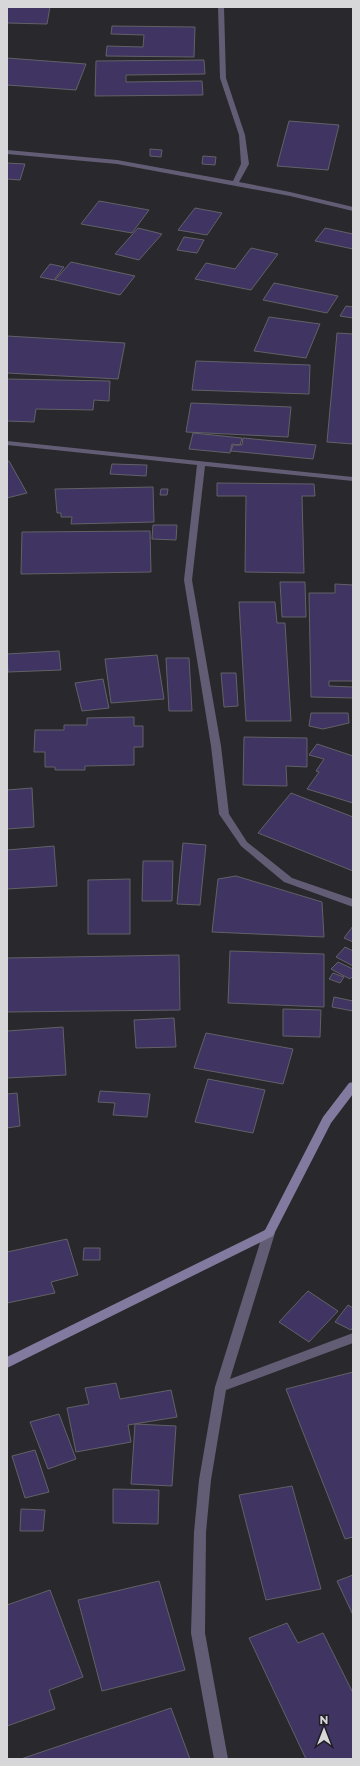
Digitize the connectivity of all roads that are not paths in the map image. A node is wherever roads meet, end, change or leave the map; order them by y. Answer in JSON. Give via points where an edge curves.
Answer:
{"nodes":[{"id":1,"x":221,"y":7,"type":"edge"},
{"id":2,"x":7,"y":152,"type":"edge"},
{"id":3,"x":235,"y":184,"type":"junction"},
{"id":4,"x":353,"y":209,"type":"edge"},
{"id":5,"x":7,"y":443,"type":"edge"},
{"id":6,"x":200,"y":462,"type":"junction"},
{"id":7,"x":353,"y":479,"type":"edge"},
{"id":8,"x":353,"y":903,"type":"edge"},
{"id":9,"x":353,"y":1086,"type":"edge"},
{"id":10,"x":269,"y":1233,"type":"junction"},
{"id":11,"x":353,"y":1338,"type":"edge"},
{"id":12,"x":7,"y":1363,"type":"edge"},
{"id":13,"x":221,"y":1387,"type":"junction"},
{"id":14,"x":221,"y":1759,"type":"edge"}],
"edges":[{"from":1,"to":3,"type":"street","via":[[223,78],[242,134],[245,164]]},
{"from":2,"to":3,"type":"street","via":[[117,162]]},
{"from":3,"to":4,"type":"street"},
{"from":5,"to":6,"type":"street"},
{"from":6,"to":7,"type":"street"},
{"from":6,"to":8,"type":"street","via":[[188,580],[216,746],[224,814],[244,844],[288,880]]},
{"from":9,"to":10,"type":"street","via":[[327,1120]]},
{"from":10,"to":12,"type":"street"},
{"from":10,"to":13,"type":"street"},
{"from":11,"to":13,"type":"street"},
{"from":13,"to":14,"type":"street","via":[[205,1480],[200,1532],[198,1633]]}]}
